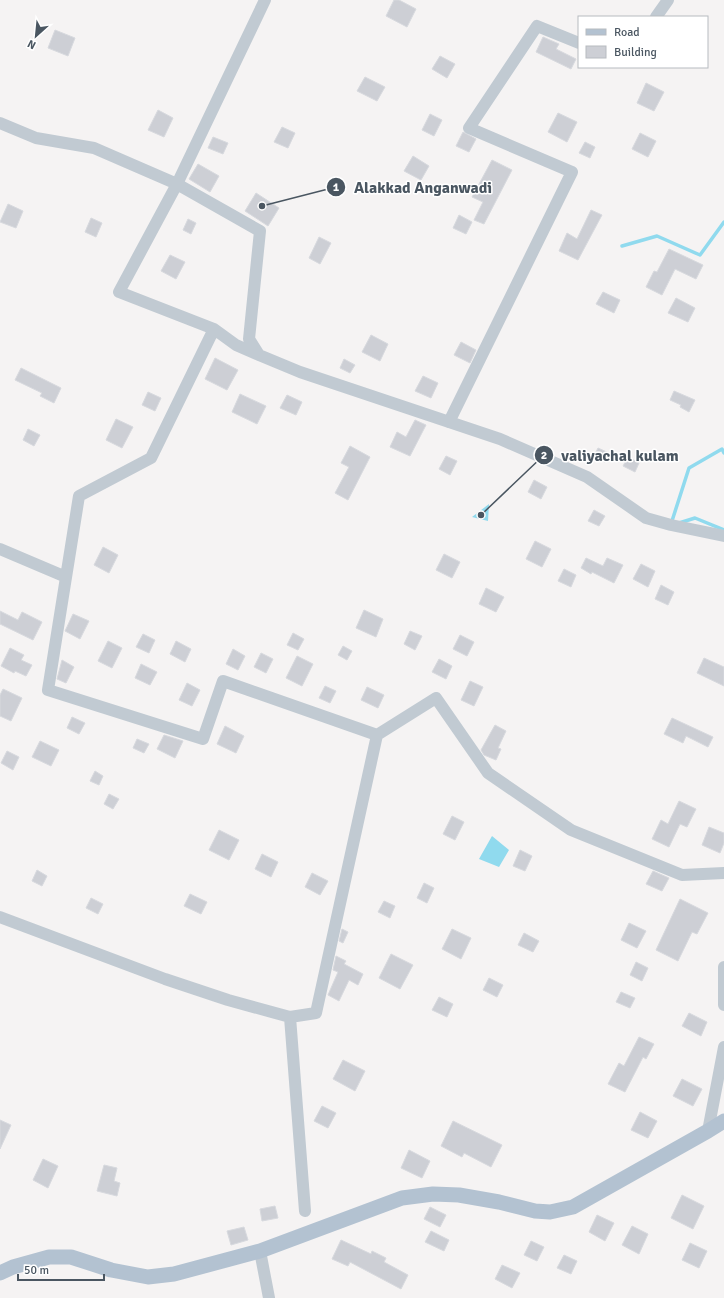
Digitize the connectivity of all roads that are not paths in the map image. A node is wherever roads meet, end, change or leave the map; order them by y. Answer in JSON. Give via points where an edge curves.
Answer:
{"nodes":[{"id":1,"x":265,"y":0,"type":"edge"},
{"id":2,"x":668,"y":0,"type":"edge"},
{"id":3,"x":657,"y":16,"type":"edge"},
{"id":4,"x":578,"y":43,"type":"edge"},
{"id":5,"x":0,"y":123,"type":"edge"},
{"id":6,"x":178,"y":184,"type":"junction"},
{"id":7,"x":214,"y":329,"type":"junction"},
{"id":8,"x":259,"y":355,"type":"junction"},
{"id":9,"x":449,"y":422,"type":"junction"},
{"id":10,"x":724,"y":536,"type":"edge"},
{"id":11,"x":0,"y":549,"type":"edge"},
{"id":12,"x":66,"y":577,"type":"junction"},
{"id":13,"x":377,"y":735,"type":"junction"},
{"id":14,"x":724,"y":874,"type":"edge"},
{"id":15,"x":0,"y":917,"type":"edge"},
{"id":16,"x":724,"y":967,"type":"edge"},
{"id":17,"x":724,"y":1006,"type":"edge"},
{"id":18,"x":290,"y":1017,"type":"junction"},
{"id":19,"x":724,"y":1047,"type":"edge"},
{"id":20,"x":724,"y":1121,"type":"edge"},
{"id":21,"x":708,"y":1131,"type":"junction"},
{"id":22,"x":305,"y":1211,"type":"dead end"},
{"id":23,"x":260,"y":1251,"type":"junction"},
{"id":24,"x":0,"y":1273,"type":"edge"},
{"id":25,"x":269,"y":1298,"type":"edge"}],
"edges":[{"from":1,"to":6,"type":"street"},
{"from":2,"to":3,"type":"street"},
{"from":4,"to":9,"type":"street","via":[[537,26],[469,128],[572,172]]},
{"from":5,"to":6,"type":"street","via":[[36,138],[94,148]]},
{"from":6,"to":7,"type":"street","via":[[120,292]]},
{"from":6,"to":8,"type":"street","via":[[260,231],[249,338]]},
{"from":7,"to":8,"type":"street"},
{"from":7,"to":12,"type":"street","via":[[151,458],[79,496]]},
{"from":8,"to":9,"type":"street","via":[[300,372]]},
{"from":9,"to":10,"type":"street","via":[[500,439],[586,478],[646,518]]},
{"from":11,"to":12,"type":"street"},
{"from":12,"to":13,"type":"street","via":[[48,690],[203,738],[224,681]]},
{"from":13,"to":14,"type":"street","via":[[436,698],[488,774],[572,830],[682,875]]},
{"from":13,"to":18,"type":"street","via":[[316,1013]]},
{"from":15,"to":18,"type":"street","via":[[228,1000]]},
{"from":16,"to":17,"type":"street"},
{"from":18,"to":22,"type":"street"},
{"from":19,"to":21,"type":"street"},
{"from":20,"to":21,"type":"main road"},
{"from":21,"to":23,"type":"main road","via":[[572,1207],[550,1212],[460,1195],[433,1194],[402,1198]]},
{"from":23,"to":24,"type":"main road","via":[[174,1274],[148,1277],[111,1270],[71,1257],[49,1257]]},
{"from":23,"to":25,"type":"street"}]}
